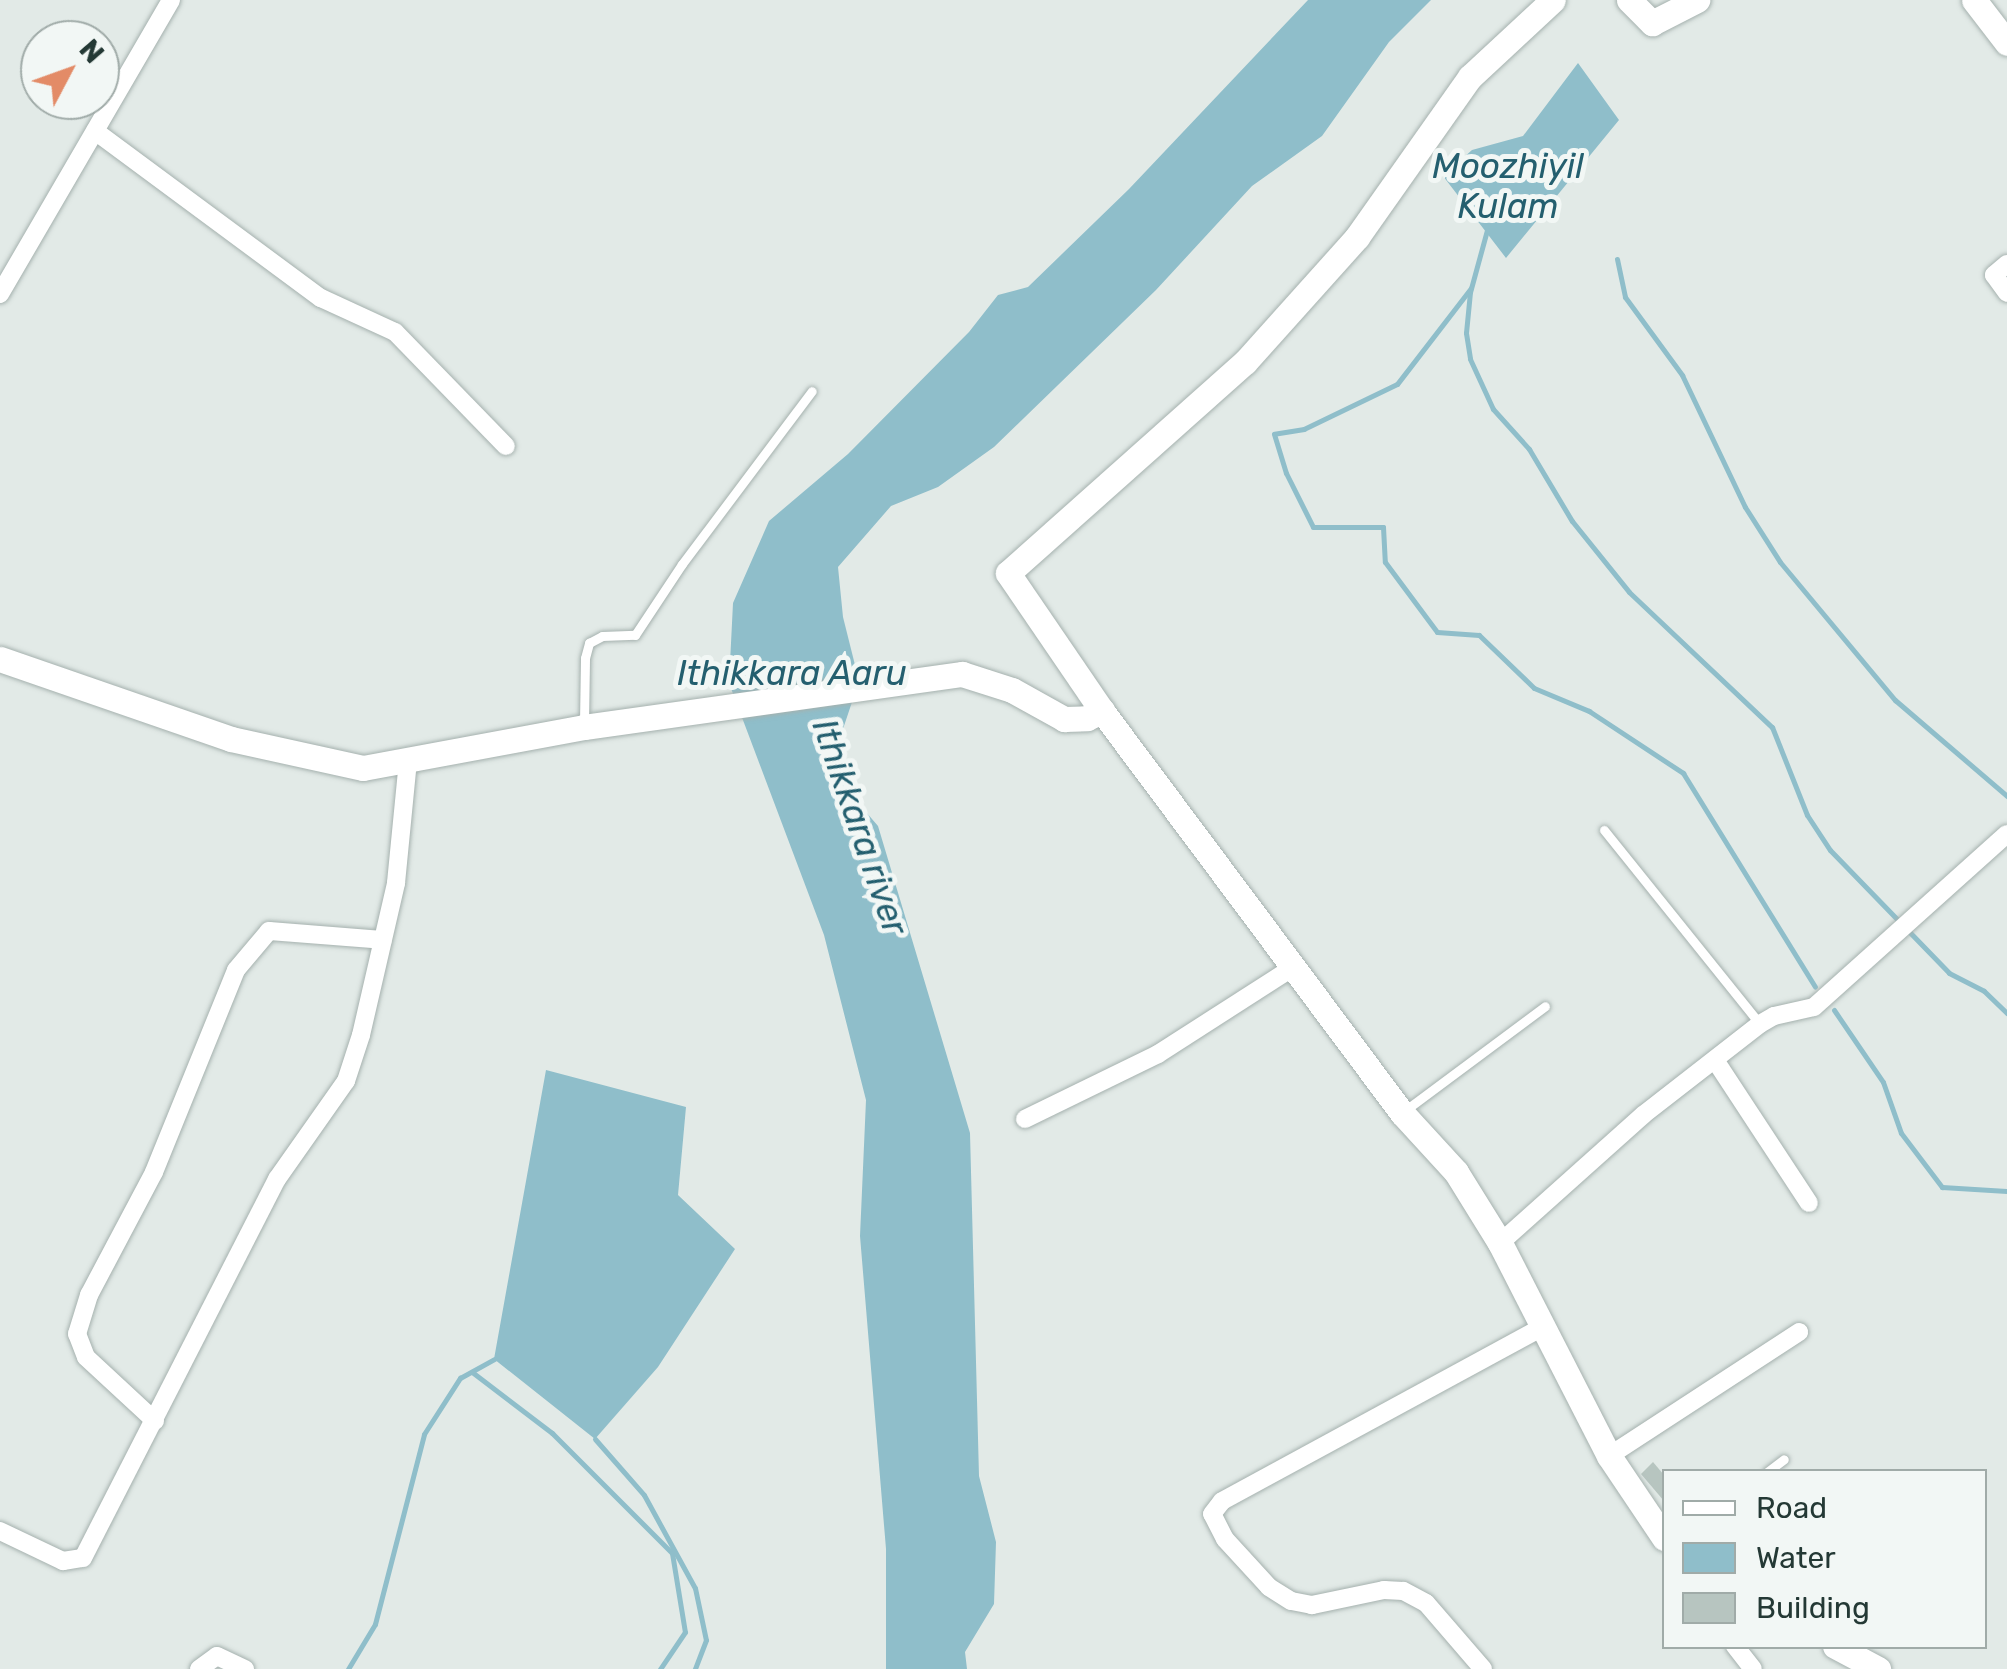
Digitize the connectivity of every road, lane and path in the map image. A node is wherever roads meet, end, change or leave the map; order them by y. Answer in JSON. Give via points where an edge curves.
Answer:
{"nodes":[{"id":1,"x":171,"y":0,"type":"edge"},
{"id":2,"x":1553,"y":0,"type":"edge"},
{"id":3,"x":1629,"y":0,"type":"edge"},
{"id":4,"x":1697,"y":0,"type":"edge"},
{"id":5,"x":1974,"y":0,"type":"edge"},
{"id":6,"x":2007,"y":42,"type":"edge"},
{"id":7,"x":95,"y":131,"type":"junction"},
{"id":8,"x":2007,"y":264,"type":"edge"},
{"id":9,"x":2007,"y":293,"type":"edge"},
{"id":10,"x":0,"y":294,"type":"edge"},
{"id":11,"x":812,"y":390,"type":"dead end"},
{"id":12,"x":506,"y":446,"type":"dead end"},
{"id":13,"x":0,"y":659,"type":"edge"},
{"id":14,"x":1102,"y":711,"type":"junction"},
{"id":15,"x":584,"y":727,"type":"junction"},
{"id":16,"x":408,"y":760,"type":"junction"},
{"id":17,"x":1604,"y":830,"type":"dead end"},
{"id":18,"x":2007,"y":834,"type":"edge"},
{"id":19,"x":383,"y":940,"type":"junction"},
{"id":20,"x":1292,"y":968,"type":"junction"},
{"id":21,"x":1545,"y":1006,"type":"dead end"},
{"id":22,"x":1760,"y":1024,"type":"junction"},
{"id":23,"x":1714,"y":1060,"type":"junction"},
{"id":24,"x":1402,"y":1114,"type":"junction"},
{"id":25,"x":1025,"y":1119,"type":"dead end"},
{"id":26,"x":1810,"y":1203,"type":"dead end"},
{"id":27,"x":1500,"y":1243,"type":"junction"},
{"id":28,"x":1540,"y":1328,"type":"junction"},
{"id":29,"x":1799,"y":1332,"type":"dead end"},
{"id":30,"x":155,"y":1420,"type":"junction"},
{"id":31,"x":1609,"y":1456,"type":"junction"},
{"id":32,"x":1784,"y":1459,"type":"dead end"},
{"id":33,"x":1771,"y":1469,"type":"edge"},
{"id":34,"x":0,"y":1531,"type":"edge"},
{"id":35,"x":1662,"y":1535,"type":"edge"},
{"id":36,"x":1841,"y":1649,"type":"edge"},
{"id":37,"x":198,"y":1669,"type":"edge"},
{"id":38,"x":244,"y":1669,"type":"edge"},
{"id":39,"x":1484,"y":1669,"type":"edge"},
{"id":40,"x":1878,"y":1669,"type":"edge"}],
"edges":[{"from":1,"to":7,"type":"street"},
{"from":2,"to":14,"type":"street","via":[[1470,77],[1357,236],[1245,362],[1008,573]]},
{"from":3,"to":4,"type":"street","via":[[1652,22]]},
{"from":5,"to":6,"type":"street"},
{"from":7,"to":10,"type":"street"},
{"from":7,"to":12,"type":"street","via":[[320,298],[395,332]]},
{"from":8,"to":9,"type":"street","via":[[1994,275]]},
{"from":11,"to":15,"type":"lane","via":[[635,635],[590,643]]},
{"from":13,"to":16,"type":"street","via":[[231,740],[363,768]]},
{"from":14,"to":15,"type":"street","via":[[1064,720],[1012,690],[962,674]]},
{"from":14,"to":20,"type":"street"},
{"from":15,"to":16,"type":"street"},
{"from":16,"to":19,"type":"street","via":[[396,883]]},
{"from":17,"to":22,"type":"lane"},
{"from":18,"to":22,"type":"street","via":[[1814,1008]]},
{"from":19,"to":30,"type":"street","via":[[346,1081],[276,1179]]},
{"from":19,"to":30,"type":"street","via":[[268,931],[236,970],[154,1172],[89,1295],[77,1334],[86,1357]]},
{"from":20,"to":24,"type":"street"},
{"from":20,"to":25,"type":"street","via":[[1158,1054]]},
{"from":21,"to":24,"type":"lane"},
{"from":22,"to":23,"type":"street"},
{"from":23,"to":26,"type":"street"},
{"from":23,"to":27,"type":"street"},
{"from":24,"to":27,"type":"street","via":[[1456,1172]]},
{"from":27,"to":28,"type":"street"},
{"from":28,"to":31,"type":"street"},
{"from":28,"to":39,"type":"street","via":[[1222,1501],[1212,1514],[1225,1539],[1269,1587],[1291,1600],[1312,1605],[1404,1591],[1426,1603]]},
{"from":29,"to":31,"type":"street"},
{"from":30,"to":34,"type":"street","via":[[82,1558],[63,1561]]},
{"from":31,"to":35,"type":"street"},
{"from":32,"to":33,"type":"lane"},
{"from":36,"to":40,"type":"street"},
{"from":37,"to":38,"type":"street","via":[[217,1656]]}]}
